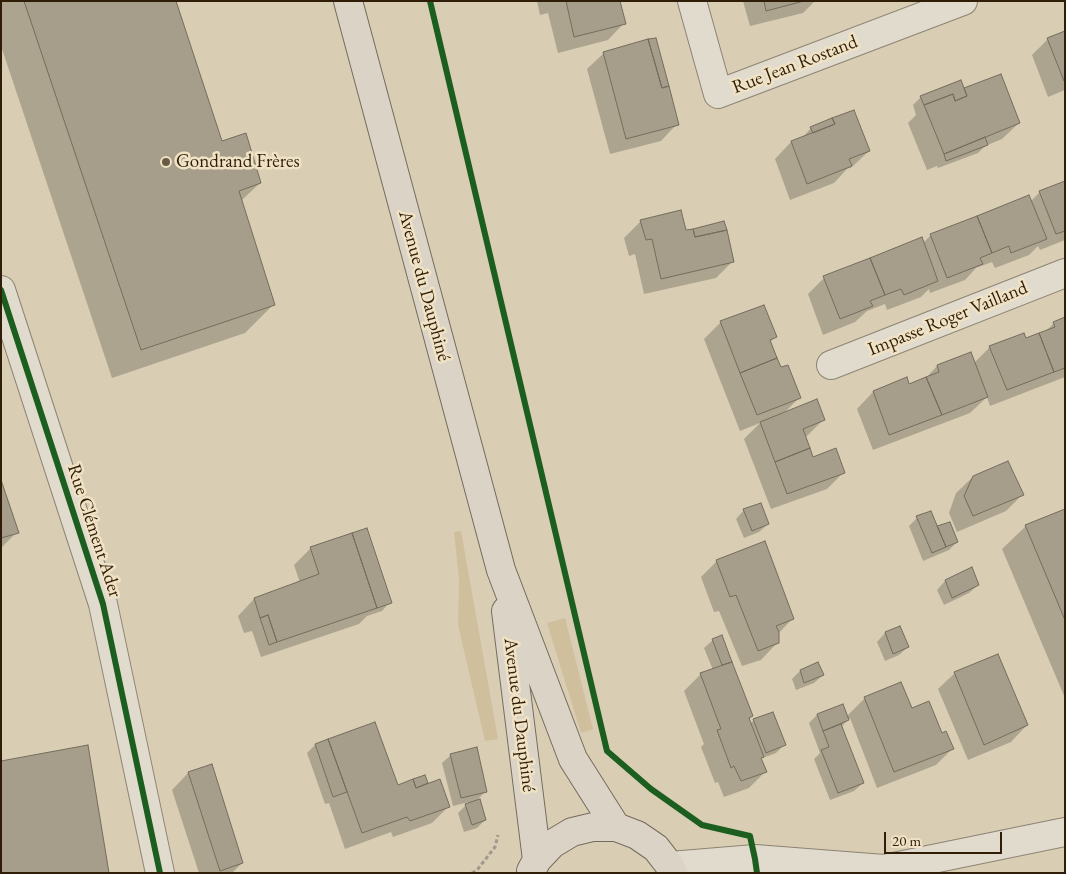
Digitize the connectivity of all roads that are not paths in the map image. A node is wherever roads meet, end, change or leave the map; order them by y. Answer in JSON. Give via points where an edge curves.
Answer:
{"nodes":[{"id":1,"x":348,"y":1,"type":"edge"},
{"id":2,"x":692,"y":1,"type":"edge"},
{"id":3,"x":963,"y":1,"type":"edge"},
{"id":4,"x":1065,"y":273,"type":"edge"},
{"id":5,"x":1,"y":290,"type":"edge"},
{"id":6,"x":831,"y":366,"type":"dead end"},
{"id":7,"x":500,"y":570,"type":"junction"},
{"id":8,"x":616,"y":827,"type":"junction"},
{"id":9,"x":1065,"y":832,"type":"edge"},
{"id":10,"x":534,"y":866,"type":"edge"},
{"id":11,"x":671,"y":869,"type":"edge"},
{"id":12,"x":877,"y":871,"type":"edge"},
{"id":13,"x":160,"y":873,"type":"edge"}],
"edges":[{"from":1,"to":7,"type":"main road","name":"Avenue du Dauphiné"},
{"from":2,"to":3,"type":"street","name":"Rue Jean Rostand","via":[[718,94]]},
{"from":4,"to":6,"type":"street","name":"Impasse Roger Vailland"},
{"from":5,"to":13,"type":"street","name":"Rue Clément Ader","via":[[103,604]]},
{"from":7,"to":8,"type":"main road","name":"Avenue du Dauphiné","via":[[573,759]]},
{"from":7,"to":10,"type":"main road","name":"Avenue du Dauphiné"},
{"from":8,"to":10,"type":"main road","via":[[593,827],[572,832],[552,844]]},
{"from":8,"to":11,"type":"main road","via":[[638,835],[656,848]]},
{"from":9,"to":12,"type":"street"},
{"from":11,"to":12,"type":"street","via":[[755,859]]}]}
